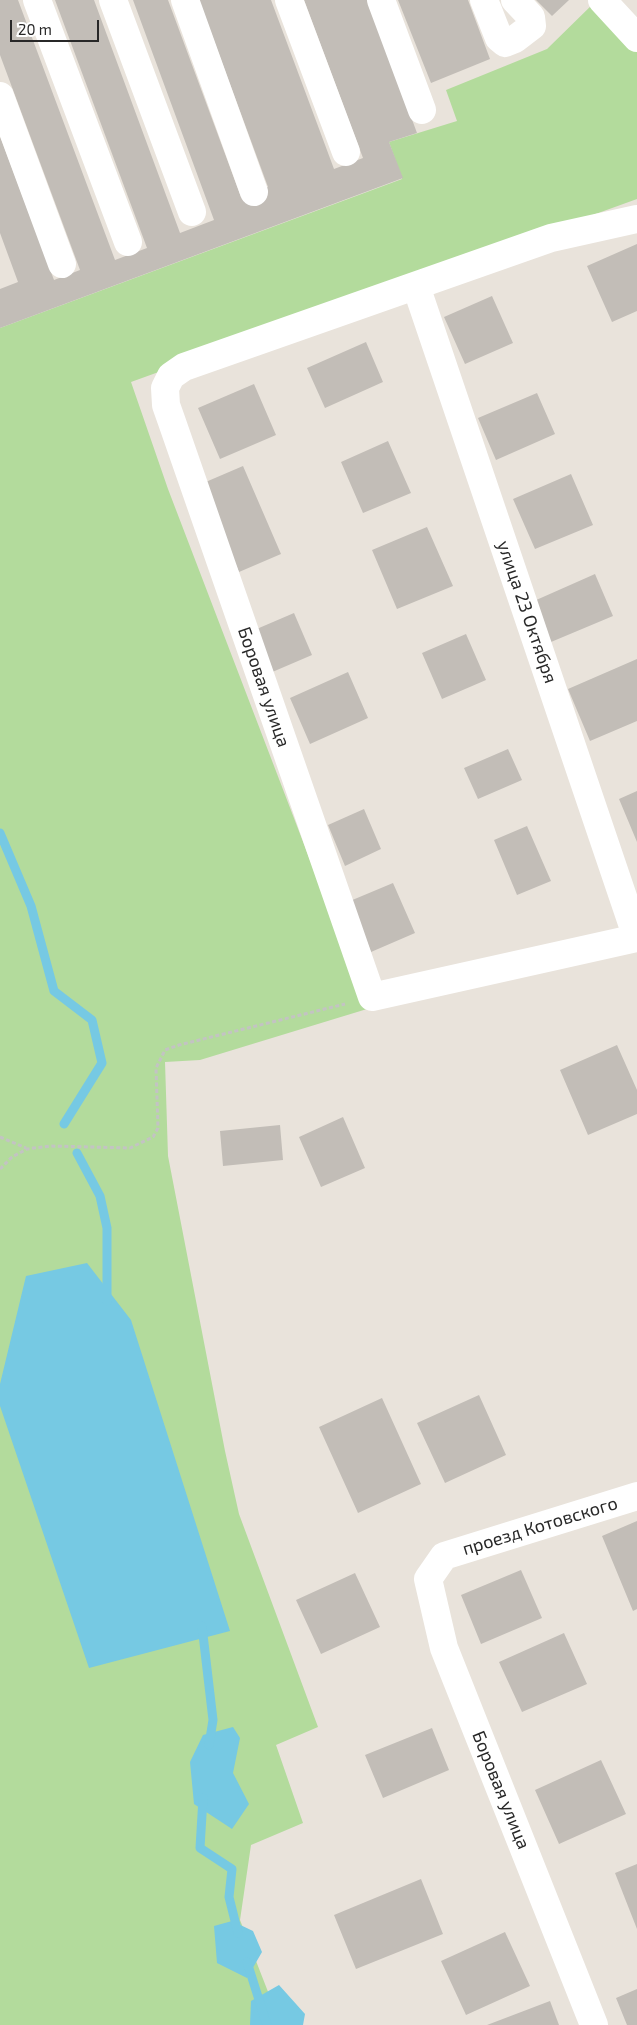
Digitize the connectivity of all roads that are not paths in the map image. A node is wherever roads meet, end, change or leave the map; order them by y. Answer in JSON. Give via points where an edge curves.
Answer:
{"nodes":[{"id":1,"x":37,"y":0,"type":"edge"},
{"id":2,"x":112,"y":0,"type":"edge"},
{"id":3,"x":185,"y":0,"type":"edge"},
{"id":4,"x":289,"y":0,"type":"edge"},
{"id":5,"x":381,"y":0,"type":"edge"},
{"id":6,"x":484,"y":0,"type":"edge"},
{"id":7,"x":515,"y":0,"type":"edge"},
{"id":8,"x":602,"y":0,"type":"edge"},
{"id":9,"x":637,"y":38,"type":"edge"},
{"id":10,"x":0,"y":96,"type":"edge"},
{"id":11,"x":422,"y":110,"type":"dead end"},
{"id":12,"x":346,"y":152,"type":"dead end"},
{"id":13,"x":254,"y":192,"type":"dead end"},
{"id":14,"x":192,"y":212,"type":"dead end"},
{"id":15,"x":637,"y":219,"type":"edge"},
{"id":16,"x":128,"y":242,"type":"dead end"},
{"id":17,"x":62,"y":264,"type":"dead end"},
{"id":18,"x":416,"y":286,"type":"junction"},
{"id":19,"x":637,"y":938,"type":"edge"},
{"id":20,"x":637,"y":1496,"type":"edge"},
{"id":21,"x":444,"y":1556,"type":"joint"},
{"id":22,"x":594,"y":2025,"type":"edge"}],
"edges":[{"from":1,"to":16,"type":"street"},
{"from":2,"to":14,"type":"street"},
{"from":3,"to":13,"type":"street"},
{"from":4,"to":12,"type":"street"},
{"from":5,"to":11,"type":"street"},
{"from":6,"to":7,"type":"street","via":[[499,38],[505,43],[515,40],[532,26],[531,17]]},
{"from":8,"to":9,"type":"street"},
{"from":10,"to":17,"type":"street"},
{"from":15,"to":18,"type":"street","via":[[551,238]]},
{"from":18,"to":19,"type":"street","name":"улица 23 Октября"},
{"from":18,"to":19,"type":"street","name":"Боровая улица","via":[[184,367],[171,376],[166,388],[166,406],[372,997]]},
{"from":20,"to":21,"type":"street","name":"проезд Котовского"},
{"from":21,"to":22,"type":"street","name":"Боровая улица","via":[[428,1579],[444,1648]]}]}
